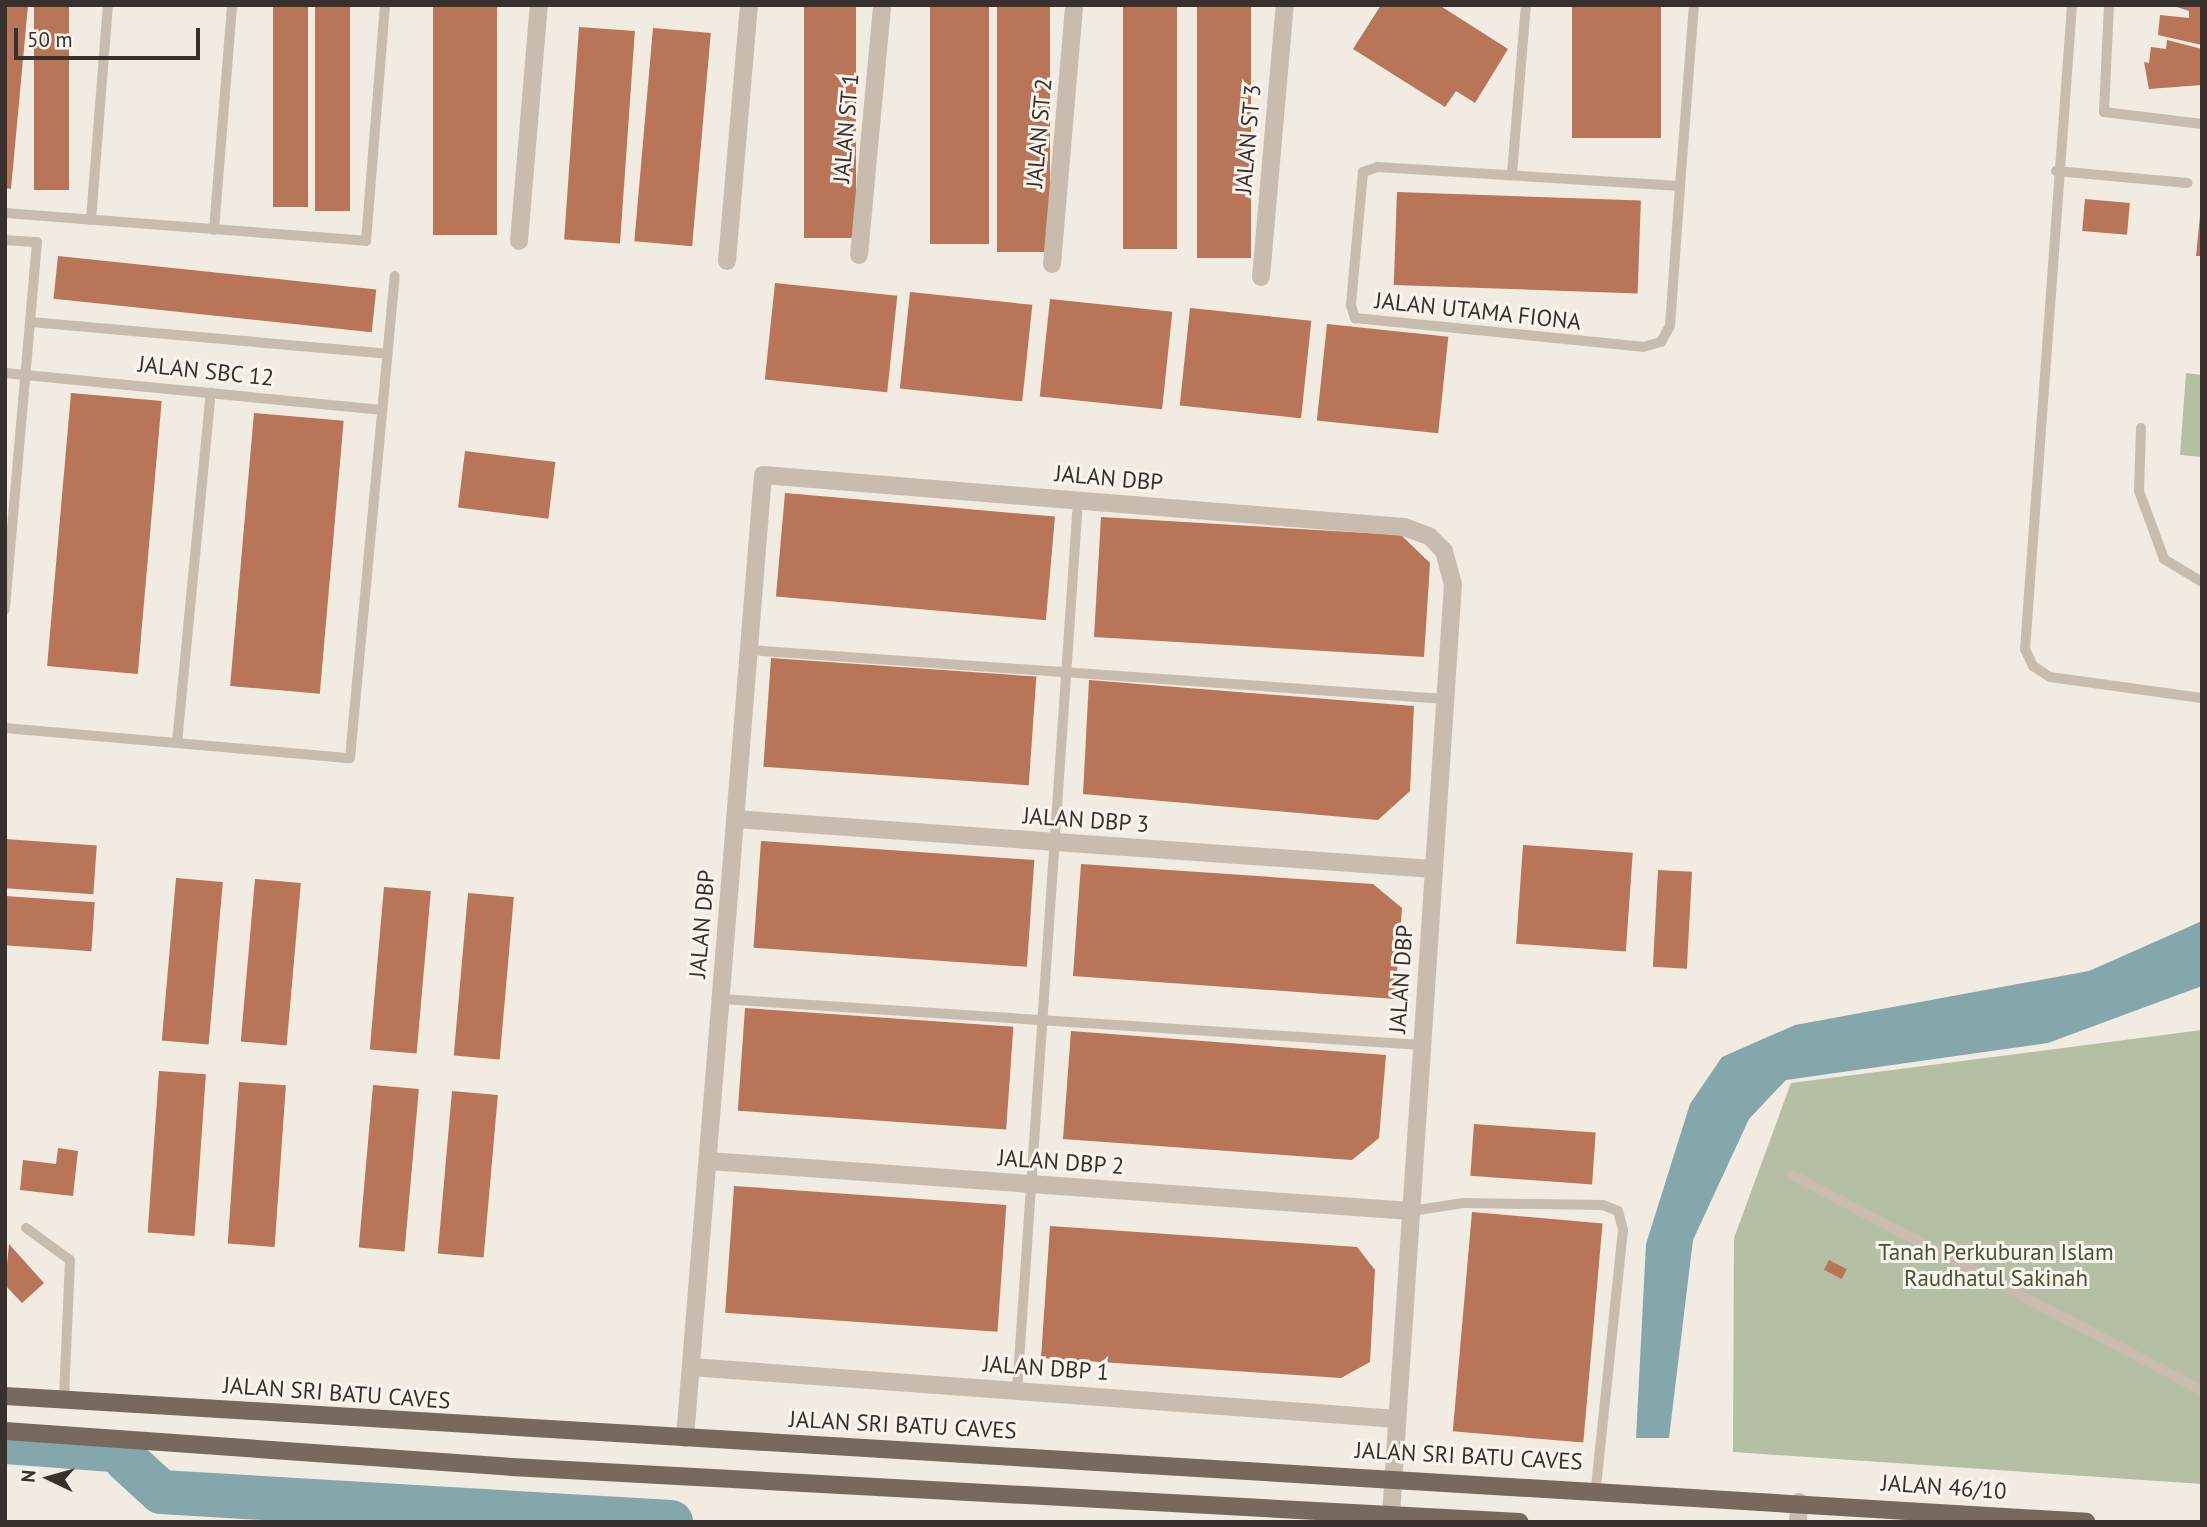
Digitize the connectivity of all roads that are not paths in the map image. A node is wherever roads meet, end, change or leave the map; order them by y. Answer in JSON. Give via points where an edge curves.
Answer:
{"nodes":[{"id":1,"x":108,"y":5,"type":"edge"},
{"id":2,"x":232,"y":5,"type":"edge"},
{"id":3,"x":385,"y":5,"type":"edge"},
{"id":4,"x":539,"y":5,"type":"edge"},
{"id":5,"x":749,"y":5,"type":"edge"},
{"id":6,"x":882,"y":5,"type":"edge"},
{"id":7,"x":1074,"y":5,"type":"edge"},
{"id":8,"x":1285,"y":5,"type":"edge"},
{"id":9,"x":1526,"y":5,"type":"edge"},
{"id":10,"x":1694,"y":5,"type":"edge"},
{"id":11,"x":2071,"y":5,"type":"edge"},
{"id":12,"x":2109,"y":5,"type":"edge"},
{"id":13,"x":2202,"y":124,"type":"edge"},
{"id":14,"x":2056,"y":171,"type":"junction"},
{"id":15,"x":1512,"y":174,"type":"junction"},
{"id":16,"x":2187,"y":183,"type":"dead end"},
{"id":17,"x":1680,"y":186,"type":"junction"},
{"id":18,"x":5,"y":213,"type":"edge"},
{"id":19,"x":91,"y":220,"type":"junction"},
{"id":20,"x":214,"y":230,"type":"junction"},
{"id":21,"x":5,"y":240,"type":"edge"},
{"id":22,"x":519,"y":241,"type":"dead end"},
{"id":23,"x":859,"y":255,"type":"dead end"},
{"id":24,"x":727,"y":261,"type":"dead end"},
{"id":25,"x":1052,"y":264,"type":"dead end"},
{"id":26,"x":395,"y":276,"type":"dead end"},
{"id":27,"x":1261,"y":277,"type":"dead end"},
{"id":28,"x":31,"y":322,"type":"junction"},
{"id":29,"x":388,"y":354,"type":"junction"},
{"id":30,"x":5,"y":373,"type":"edge"},
{"id":31,"x":26,"y":375,"type":"junction"},
{"id":32,"x":211,"y":393,"type":"junction"},
{"id":33,"x":382,"y":410,"type":"junction"},
{"id":34,"x":2141,"y":428,"type":"dead end"},
{"id":35,"x":1078,"y":500,"type":"junction"},
{"id":36,"x":2202,"y":582,"type":"edge"},
{"id":37,"x":5,"y":610,"type":"edge"},
{"id":38,"x":749,"y":650,"type":"junction"},
{"id":39,"x":1067,"y":671,"type":"junction"},
{"id":40,"x":2202,"y":698,"type":"edge"},
{"id":41,"x":1445,"y":699,"type":"junction"},
{"id":42,"x":5,"y":728,"type":"edge"},
{"id":43,"x":177,"y":743,"type":"junction"},
{"id":44,"x":735,"y":819,"type":"junction"},
{"id":45,"x":1055,"y":842,"type":"junction"},
{"id":46,"x":1433,"y":869,"type":"junction"},
{"id":47,"x":721,"y":999,"type":"junction"},
{"id":48,"x":1042,"y":1024,"type":"junction"},
{"id":49,"x":1421,"y":1045,"type":"junction"},
{"id":50,"x":708,"y":1161,"type":"junction"},
{"id":51,"x":1793,"y":1175,"type":"dead end"},
{"id":52,"x":1031,"y":1184,"type":"junction"},
{"id":53,"x":1411,"y":1211,"type":"junction"},
{"id":54,"x":26,"y":1228,"type":"dead end"},
{"id":55,"x":691,"y":1367,"type":"junction"},
{"id":56,"x":2202,"y":1390,"type":"edge"},
{"id":57,"x":1017,"y":1391,"type":"junction"},
{"id":58,"x":5,"y":1396,"type":"edge"},
{"id":59,"x":64,"y":1400,"type":"junction"},
{"id":60,"x":1397,"y":1419,"type":"junction"},
{"id":61,"x":5,"y":1432,"type":"edge"},
{"id":62,"x":685,"y":1438,"type":"junction"},
{"id":63,"x":1393,"y":1477,"type":"junction"},
{"id":64,"x":1596,"y":1488,"type":"junction"},
{"id":65,"x":1799,"y":1502,"type":"junction"},
{"id":66,"x":1391,"y":1514,"type":"junction"},
{"id":67,"x":1304,"y":1517,"type":"edge"},
{"id":68,"x":1519,"y":1522,"type":"edge"},
{"id":69,"x":1798,"y":1522,"type":"edge"},
{"id":70,"x":2086,"y":1522,"type":"edge"}],
"edges":[{"from":1,"to":19,"type":"lane"},
{"from":2,"to":20,"type":"lane"},
{"from":3,"to":20,"type":"lane","via":[[366,241]]},
{"from":4,"to":22,"type":"street"},
{"from":5,"to":24,"type":"street"},
{"from":6,"to":23,"type":"street","name":"JALAN ST 1"},
{"from":7,"to":25,"type":"street","name":"JALAN ST 2"},
{"from":8,"to":27,"type":"street","name":"JALAN ST 3"},
{"from":9,"to":15,"type":"lane"},
{"from":10,"to":17,"type":"lane"},
{"from":11,"to":14,"type":"lane"},
{"from":12,"to":13,"type":"lane","via":[[2105,112]]},
{"from":14,"to":16,"type":"lane"},
{"from":14,"to":40,"type":"lane","via":[[2025,649],[2033,666],[2050,677]]},
{"from":15,"to":17,"type":"lane"},
{"from":15,"to":17,"type":"lane","name":"JALAN UTAMA FIONA","via":[[1378,167],[1363,172],[1350,305],[1355,318],[1643,347],[1661,342],[1670,326]]},
{"from":18,"to":19,"type":"lane"},
{"from":19,"to":20,"type":"lane"},
{"from":21,"to":28,"type":"lane","via":[[37,242]]},
{"from":26,"to":29,"type":"lane"},
{"from":28,"to":29,"type":"lane"},
{"from":28,"to":31,"type":"lane"},
{"from":29,"to":33,"type":"lane"},
{"from":30,"to":31,"type":"lane","name":"JALAN SBC 12"},
{"from":31,"to":32,"type":"lane","name":"JALAN SBC 12"},
{"from":31,"to":37,"type":"lane"},
{"from":32,"to":33,"type":"lane","name":"JALAN SBC 12"},
{"from":32,"to":43,"type":"lane"},
{"from":33,"to":43,"type":"lane","via":[[350,758]]},
{"from":34,"to":36,"type":"lane","via":[[2139,491],[2164,559]]},
{"from":35,"to":38,"type":"street","name":"JALAN DBP","via":[[763,475]]},
{"from":35,"to":39,"type":"lane"},
{"from":35,"to":41,"type":"street","name":"JALAN DBP","via":[[1404,527],[1429,536],[1444,551],[1453,584]]},
{"from":38,"to":39,"type":"lane"},
{"from":38,"to":44,"type":"street","name":"JALAN DBP"},
{"from":39,"to":41,"type":"lane"},
{"from":39,"to":45,"type":"lane"},
{"from":41,"to":46,"type":"street","name":"JALAN DBP"},
{"from":42,"to":43,"type":"lane"},
{"from":44,"to":45,"type":"street","name":"JALAN DBP 3"},
{"from":44,"to":47,"type":"street","name":"JALAN DBP"},
{"from":45,"to":46,"type":"street","name":"JALAN DBP 3"},
{"from":45,"to":48,"type":"lane"},
{"from":46,"to":49,"type":"street","name":"JALAN DBP"},
{"from":47,"to":48,"type":"lane"},
{"from":47,"to":50,"type":"street","name":"JALAN DBP"},
{"from":48,"to":49,"type":"lane"},
{"from":48,"to":52,"type":"lane"},
{"from":49,"to":53,"type":"street","name":"JALAN DBP"},
{"from":50,"to":52,"type":"street","name":"JALAN DBP 2"},
{"from":50,"to":55,"type":"street","name":"JALAN DBP"},
{"from":51,"to":56,"type":"lane"},
{"from":52,"to":53,"type":"street","name":"JALAN DBP 2"},
{"from":52,"to":57,"type":"lane"},
{"from":53,"to":60,"type":"street","name":"JALAN DBP"},
{"from":53,"to":64,"type":"lane","via":[[1463,1203],[1603,1205],[1618,1211],[1623,1230]]},
{"from":54,"to":59,"type":"lane","via":[[70,1260]]},
{"from":55,"to":57,"type":"street","name":"JALAN DBP 1"},
{"from":55,"to":62,"type":"street","name":"JALAN DBP"},
{"from":57,"to":60,"type":"street","name":"JALAN DBP 1"},
{"from":58,"to":59,"type":"main road","name":"JALAN SRI BATU CAVES"},
{"from":59,"to":62,"type":"main road","name":"JALAN SRI BATU CAVES"},
{"from":60,"to":63,"type":"street","name":"JALAN DBP"},
{"from":61,"to":67,"type":"main road"},
{"from":62,"to":63,"type":"main road","name":"JALAN SRI BATU CAVES"},
{"from":63,"to":64,"type":"main road","name":"JALAN SRI BATU CAVES"},
{"from":63,"to":66,"type":"street","name":"JALAN DBP"},
{"from":64,"to":65,"type":"main road","name":"JALAN SRI BATU CAVES"},
{"from":65,"to":69,"type":"street"},
{"from":65,"to":70,"type":"main road","name":"JALAN 46/10"},
{"from":66,"to":67,"type":"main road"},
{"from":66,"to":68,"type":"main road"}]}
